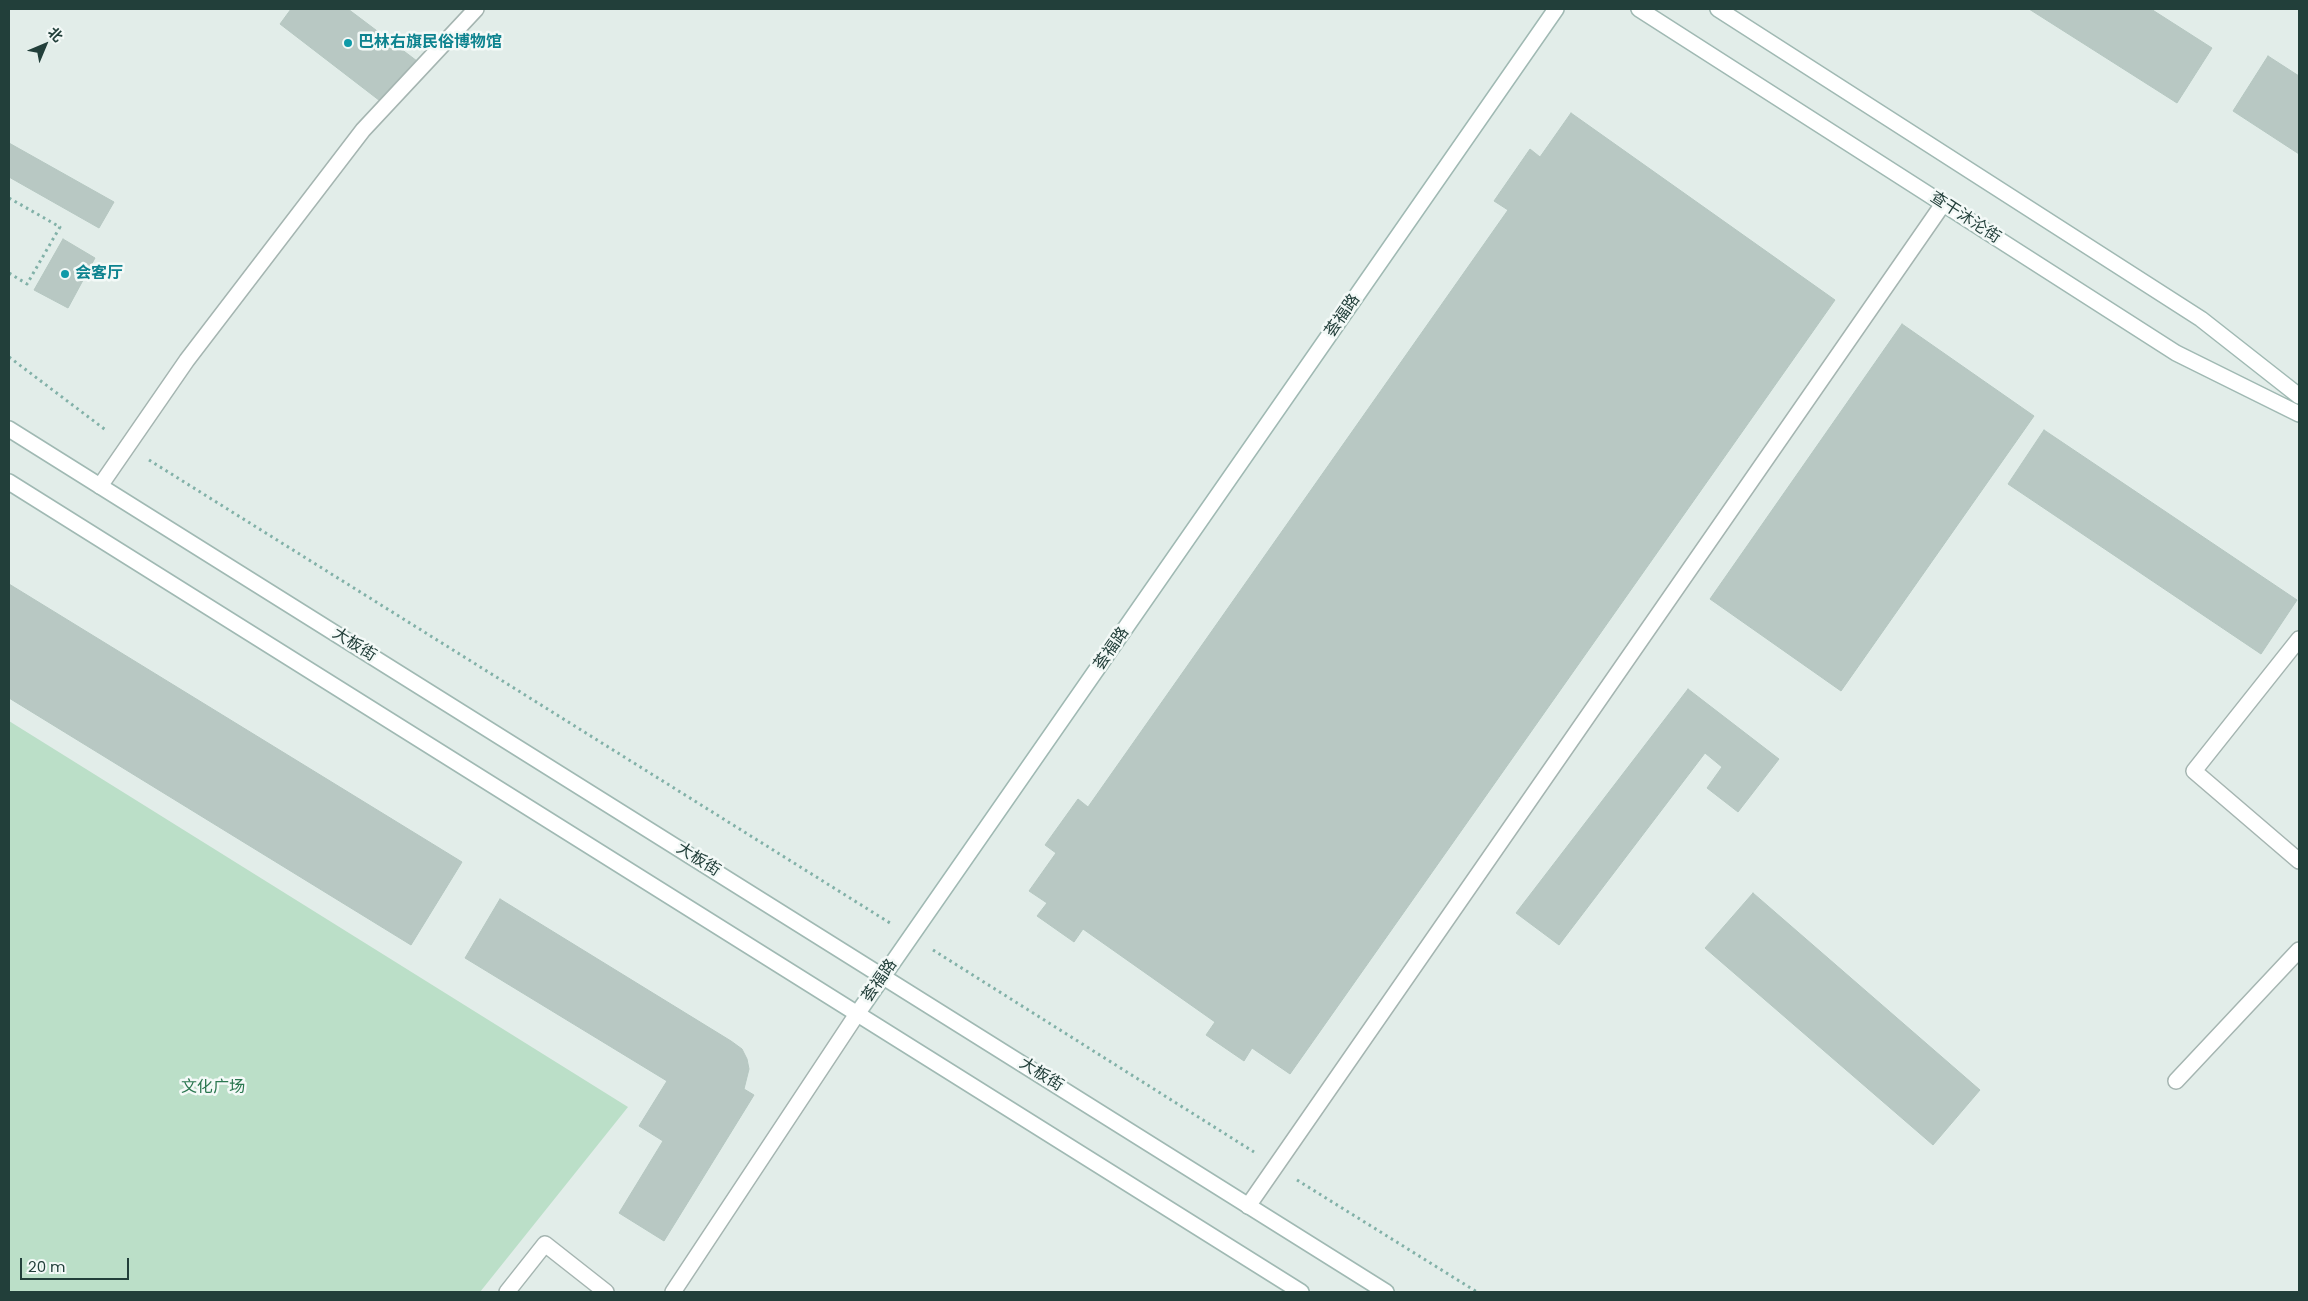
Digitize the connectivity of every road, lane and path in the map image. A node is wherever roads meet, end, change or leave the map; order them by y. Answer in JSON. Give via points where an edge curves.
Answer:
{"nodes":[{"id":1,"x":476,"y":9,"type":"edge"},
{"id":2,"x":1556,"y":9,"type":"edge"},
{"id":3,"x":1639,"y":9,"type":"edge"},
{"id":4,"x":1718,"y":9,"type":"edge"},
{"id":5,"x":9,"y":198,"type":"edge"},
{"id":6,"x":1943,"y":204,"type":"junction"},
{"id":7,"x":9,"y":274,"type":"edge"},
{"id":8,"x":9,"y":357,"type":"edge"},
{"id":9,"x":2299,"y":396,"type":"edge"},
{"id":10,"x":2299,"y":414,"type":"edge"},
{"id":11,"x":9,"y":429,"type":"edge"},
{"id":12,"x":128,"y":446,"type":"junction"},
{"id":13,"x":9,"y":482,"type":"edge"},
{"id":14,"x":100,"y":486,"type":"junction"},
{"id":15,"x":2299,"y":639,"type":"edge"},
{"id":16,"x":2299,"y":861,"type":"edge"},
{"id":17,"x":912,"y":936,"type":"junction"},
{"id":18,"x":2299,"y":950,"type":"edge"},
{"id":19,"x":884,"y":977,"type":"junction"},
{"id":20,"x":857,"y":1014,"type":"junction"},
{"id":21,"x":2176,"y":1081,"type":"dead end"},
{"id":22,"x":1275,"y":1166,"type":"junction"},
{"id":23,"x":1248,"y":1206,"type":"junction"},
{"id":24,"x":507,"y":1292,"type":"edge"},
{"id":25,"x":606,"y":1292,"type":"edge"},
{"id":26,"x":673,"y":1292,"type":"edge"},
{"id":27,"x":1301,"y":1292,"type":"edge"},
{"id":28,"x":1386,"y":1292,"type":"edge"},
{"id":29,"x":1477,"y":1292,"type":"edge"}],
"edges":[{"from":1,"to":12,"type":"street","via":[[363,130],[187,360]]},
{"from":2,"to":17,"type":"street","name":"荟福路"},
{"from":3,"to":6,"type":"street","name":"查干沐沦街"},
{"from":4,"to":9,"type":"street","via":[[2201,319]]},
{"from":5,"to":7,"type":"path","via":[[60,227],[27,284]]},
{"from":6,"to":10,"type":"street","name":"查干沐沦街","via":[[2176,353]]},
{"from":6,"to":22,"type":"street"},
{"from":8,"to":12,"type":"path"},
{"from":11,"to":14,"type":"street","name":"大板街"},
{"from":12,"to":14,"type":"street"},
{"from":12,"to":17,"type":"path"},
{"from":13,"to":20,"type":"street"},
{"from":14,"to":19,"type":"street","name":"大板街"},
{"from":15,"to":16,"type":"street","via":[[2194,771]]},
{"from":17,"to":19,"type":"street","name":"荟福路"},
{"from":17,"to":22,"type":"path"},
{"from":18,"to":21,"type":"street"},
{"from":19,"to":20,"type":"street","name":"荟福路"},
{"from":19,"to":23,"type":"street","name":"大板街"},
{"from":20,"to":26,"type":"street","name":"荟福路"},
{"from":20,"to":27,"type":"street"},
{"from":22,"to":23,"type":"street"},
{"from":22,"to":29,"type":"path"},
{"from":23,"to":28,"type":"street","name":"大板街"},
{"from":24,"to":25,"type":"street","via":[[545,1244]]}]}
